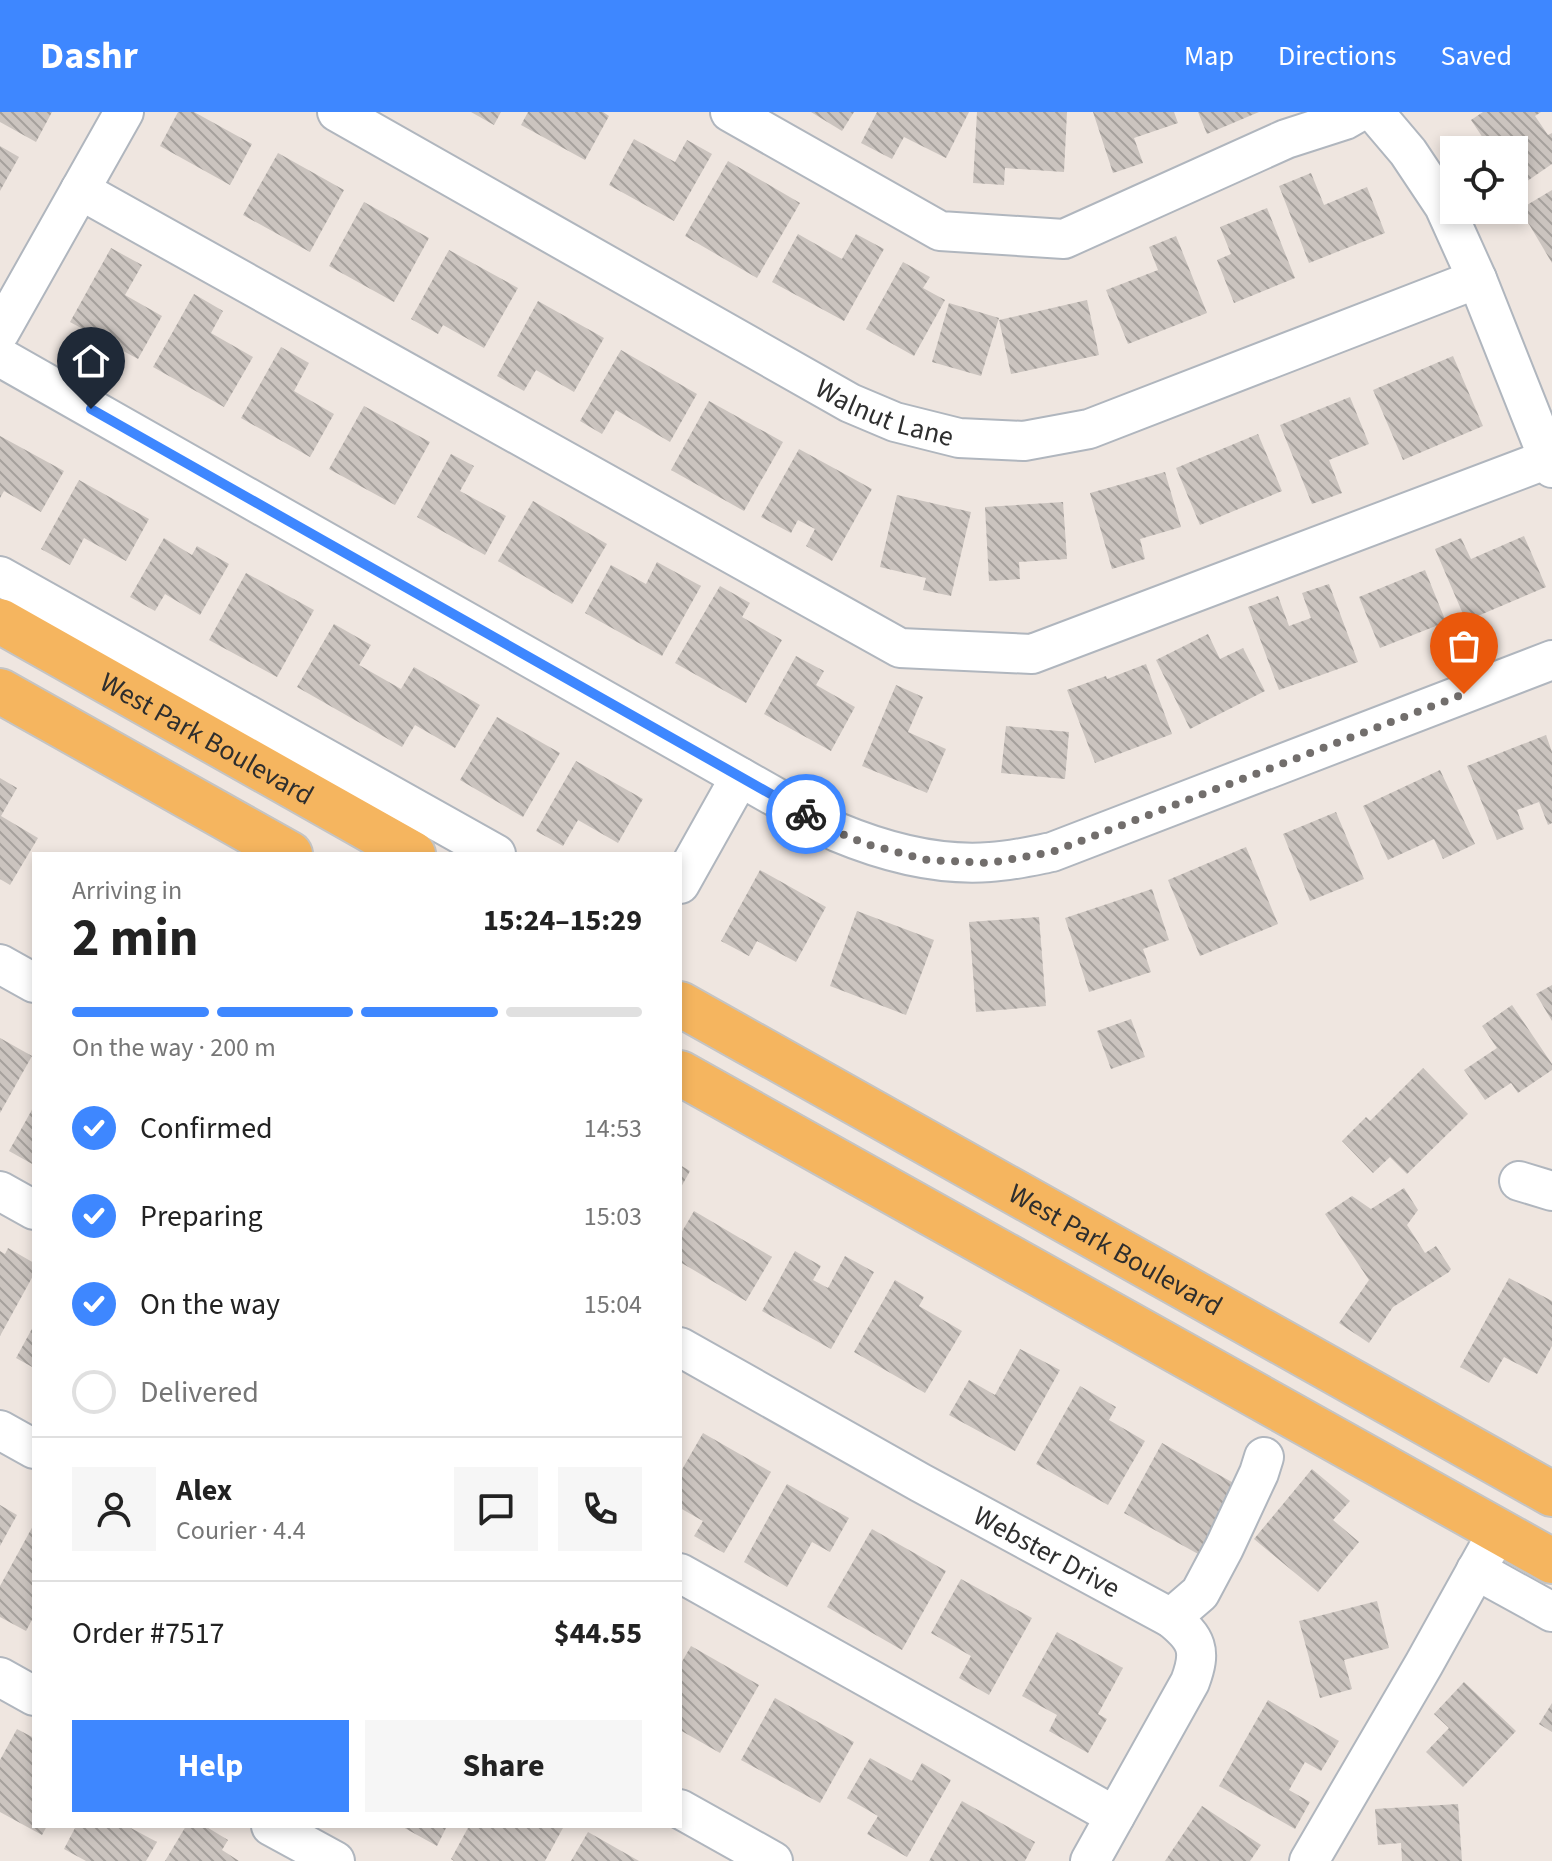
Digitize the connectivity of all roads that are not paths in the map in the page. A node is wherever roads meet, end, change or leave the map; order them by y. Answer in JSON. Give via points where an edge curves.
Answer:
{"nodes":[{"id":1,"x":124,"y":112,"type":"edge"},
{"id":2,"x":337,"y":112,"type":"edge"},
{"id":3,"x":730,"y":112,"type":"edge"},
{"id":4,"x":1359,"y":112,"type":"edge"},
{"id":5,"x":1374,"y":112,"type":"edge"},
{"id":6,"x":80,"y":190,"type":"junction"},
{"id":7,"x":1477,"y":279,"type":"junction"},
{"id":8,"x":0,"y":332,"type":"edge"},
{"id":9,"x":0,"y":357,"type":"edge"},
{"id":10,"x":1550,"y":463,"type":"edge"},
{"id":11,"x":0,"y":576,"type":"edge"},
{"id":12,"x":3,"y":630,"type":"edge"},
{"id":13,"x":1552,"y":660,"type":"edge"},
{"id":14,"x":0,"y":691,"type":"edge"},
{"id":15,"x":740,"y":777,"type":"junction"},
{"id":16,"x":286,"y":852,"type":"edge"},
{"id":17,"x":409,"y":852,"type":"edge"},
{"id":18,"x":492,"y":852,"type":"edge"},
{"id":19,"x":682,"y":880,"type":"edge"},
{"id":20,"x":0,"y":964,"type":"edge"},
{"id":21,"x":32,"y":982,"type":"edge"},
{"id":22,"x":682,"y":1005,"type":"edge"},
{"id":23,"x":682,"y":1074,"type":"edge"},
{"id":24,"x":0,"y":1191,"type":"edge"},
{"id":25,"x":32,"y":1209,"type":"edge"},
{"id":26,"x":682,"y":1348,"type":"edge"},
{"id":27,"x":0,"y":1430,"type":"edge"},
{"id":28,"x":32,"y":1448,"type":"edge"},
{"id":29,"x":1264,"y":1457,"type":"dead end"},
{"id":30,"x":1552,"y":1494,"type":"edge"},
{"id":31,"x":1498,"y":1531,"type":"junction"},
{"id":32,"x":1552,"y":1561,"type":"edge"},
{"id":33,"x":1476,"y":1570,"type":"junction"},
{"id":34,"x":682,"y":1574,"type":"edge"},
{"id":35,"x":1552,"y":1612,"type":"edge"},
{"id":36,"x":1171,"y":1618,"type":"junction"},
{"id":37,"x":0,"y":1677,"type":"edge"},
{"id":38,"x":32,"y":1695,"type":"edge"},
{"id":39,"x":682,"y":1810,"type":"edge"},
{"id":40,"x":1115,"y":1816,"type":"junction"},
{"id":41,"x":275,"y":1828,"type":"edge"},
{"id":42,"x":335,"y":1861,"type":"edge"},
{"id":43,"x":773,"y":1861,"type":"edge"},
{"id":44,"x":1090,"y":1861,"type":"edge"},
{"id":45,"x":1309,"y":1861,"type":"edge"}],
"edges":[{"from":1,"to":6,"type":"street"},
{"from":2,"to":7,"type":"street","name":"Walnut Lane","via":[[850,403],[895,422],[959,438],[1024,441],[1089,429]]},
{"from":3,"to":4,"type":"street","via":[[940,231],[1064,239],[1286,139]]},
{"from":5,"to":7,"type":"street","via":[[1444,206]]},
{"from":6,"to":8,"type":"street"},
{"from":6,"to":10,"type":"street","via":[[900,648],[1032,654]]},
{"from":7,"to":10,"type":"street"},
{"from":9,"to":15,"type":"street"},
{"from":11,"to":18,"type":"street"},
{"from":12,"to":17,"type":"main road","name":"West Park Boulevard"},
{"from":13,"to":15,"type":"street","via":[[1052,852],[989,863],[927,860],[866,844]]},
{"from":14,"to":16,"type":"main road"},
{"from":15,"to":19,"type":"street"},
{"from":20,"to":21,"type":"street"},
{"from":22,"to":30,"type":"main road","name":"West Park Boulevard"},
{"from":23,"to":31,"type":"main road"},
{"from":24,"to":25,"type":"street"},
{"from":26,"to":36,"type":"street","name":"Webster Drive"},
{"from":27,"to":28,"type":"street"},
{"from":29,"to":36,"type":"street","via":[[1200,1593]]},
{"from":31,"to":32,"type":"main road"},
{"from":31,"to":33,"type":"street"},
{"from":33,"to":35,"type":"street"},
{"from":33,"to":45,"type":"street"},
{"from":34,"to":40,"type":"street"},
{"from":36,"to":40,"type":"street","name":"Webster Drive","via":[[1196,1647],[1196,1666]]},
{"from":37,"to":38,"type":"street"},
{"from":39,"to":43,"type":"street"},
{"from":40,"to":44,"type":"street","name":"Webster Drive"},
{"from":41,"to":42,"type":"street"}]}
